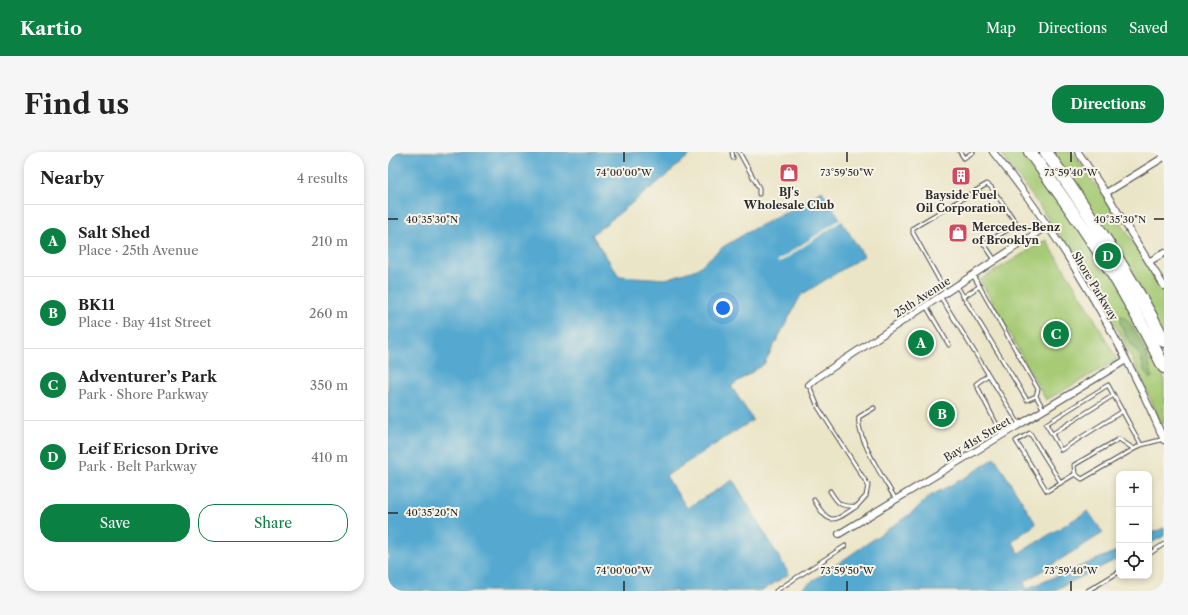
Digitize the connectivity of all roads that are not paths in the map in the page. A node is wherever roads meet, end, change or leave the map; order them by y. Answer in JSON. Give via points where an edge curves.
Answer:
{"nodes":[{"id":1,"x":732,"y":152,"type":"edge"},
{"id":2,"x":739,"y":152,"type":"edge"},
{"id":3,"x":960,"y":152,"type":"edge"},
{"id":4,"x":973,"y":152,"type":"edge"},
{"id":5,"x":993,"y":152,"type":"edge"},
{"id":6,"x":1030,"y":152,"type":"edge"},
{"id":7,"x":1046,"y":152,"type":"edge"},
{"id":8,"x":1078,"y":152,"type":"edge"},
{"id":9,"x":1164,"y":157,"type":"edge"},
{"id":10,"x":733,"y":158,"type":"dead end"},
{"id":11,"x":1106,"y":193,"type":"junction"},
{"id":12,"x":759,"y":194,"type":"dead end"},
{"id":13,"x":1047,"y":226,"type":"junction"},
{"id":14,"x":1164,"y":253,"type":"edge"},
{"id":15,"x":995,"y":260,"type":"junction"},
{"id":16,"x":1150,"y":261,"type":"junction"},
{"id":17,"x":973,"y":275,"type":"junction"},
{"id":18,"x":957,"y":286,"type":"junction"},
{"id":19,"x":980,"y":286,"type":"junction"},
{"id":20,"x":1164,"y":286,"type":"edge"},
{"id":21,"x":946,"y":292,"type":"junction"},
{"id":22,"x":940,"y":296,"type":"junction"},
{"id":23,"x":963,"y":297,"type":"junction"},
{"id":24,"x":926,"y":306,"type":"junction"},
{"id":25,"x":1164,"y":341,"type":"edge"},
{"id":26,"x":949,"y":345,"type":"dead end"},
{"id":27,"x":1126,"y":360,"type":"junction"},
{"id":28,"x":1164,"y":367,"type":"edge"},
{"id":29,"x":988,"y":374,"type":"junction"},
{"id":30,"x":809,"y":385,"type":"joint"},
{"id":31,"x":1114,"y":395,"type":"junction"},
{"id":32,"x":1036,"y":396,"type":"junction"},
{"id":33,"x":874,"y":408,"type":"dead end"},
{"id":34,"x":1044,"y":410,"type":"junction"},
{"id":35,"x":1123,"y":411,"type":"junction"},
{"id":36,"x":1019,"y":424,"type":"junction"},
{"id":37,"x":1052,"y":434,"type":"junction"},
{"id":38,"x":1002,"y":435,"type":"junction"},
{"id":39,"x":1164,"y":440,"type":"edge"},
{"id":40,"x":1141,"y":445,"type":"junction"},
{"id":41,"x":1134,"y":449,"type":"junction"},
{"id":42,"x":1075,"y":474,"type":"junction"},
{"id":43,"x":1061,"y":483,"type":"junction"},
{"id":44,"x":830,"y":491,"type":"dead end"},
{"id":45,"x":814,"y":500,"type":"dead end"},
{"id":46,"x":896,"y":500,"type":"junction"},
{"id":47,"x":857,"y":506,"type":"junction"},
{"id":48,"x":839,"y":534,"type":"dead end"},
{"id":49,"x":1164,"y":544,"type":"edge"},
{"id":50,"x":845,"y":546,"type":"dead end"},
{"id":51,"x":1152,"y":552,"type":"edge"},
{"id":52,"x":1116,"y":574,"type":"edge"},
{"id":53,"x":776,"y":591,"type":"edge"},
{"id":54,"x":1087,"y":591,"type":"edge"}],
"edges":[{"from":1,"to":10,"type":"lane"},
{"from":2,"to":12,"type":"lane","via":[[759,188]]},
{"from":3,"to":4,"type":"lane","via":[[964,158]]},
{"from":5,"to":13,"type":"street","name":"Shore Parkway"},
{"from":6,"to":28,"type":"highway","via":[[1107,264]]},
{"from":7,"to":25,"type":"highway","via":[[1114,251]]},
{"from":8,"to":11,"type":"street"},
{"from":9,"to":11,"type":"street"},
{"from":11,"to":16,"type":"street"},
{"from":13,"to":15,"type":"street","name":"25th Avenue"},
{"from":13,"to":27,"type":"street","name":"Shore Parkway","via":[[1086,287]]},
{"from":14,"to":16,"type":"street"},
{"from":15,"to":17,"type":"street","name":"25th Avenue"},
{"from":15,"to":21,"type":"lane","via":[[984,244],[1016,224],[987,184],[914,228],[913,234]]},
{"from":16,"to":20,"type":"street"},
{"from":17,"to":18,"type":"street","name":"25th Avenue"},
{"from":17,"to":19,"type":"lane"},
{"from":18,"to":21,"type":"street","name":"25th Avenue"},
{"from":18,"to":23,"type":"lane"},
{"from":19,"to":23,"type":"lane"},
{"from":19,"to":32,"type":"lane","via":[[1038,389]]},
{"from":21,"to":22,"type":"street","name":"25th Avenue"},
{"from":22,"to":24,"type":"street","name":"25th Avenue"},
{"from":22,"to":29,"type":"lane"},
{"from":23,"to":32,"type":"lane","via":[[1027,400]]},
{"from":24,"to":26,"type":"lane"},
{"from":24,"to":30,"type":"street","name":"25th Avenue","via":[[818,376]]},
{"from":27,"to":34,"type":"street","name":"Bay 41st Street"},
{"from":27,"to":39,"type":"street","name":"Shore Parkway"},
{"from":29,"to":36,"type":"lane"},
{"from":29,"to":38,"type":"lane","via":[[976,384]]},
{"from":30,"to":47,"type":"lane","via":[[818,407],[868,485],[866,496]]},
{"from":31,"to":35,"type":"lane"},
{"from":31,"to":37,"type":"lane"},
{"from":31,"to":37,"type":"lane","via":[[1108,385],[1046,424]]},
{"from":32,"to":34,"type":"lane"},
{"from":33,"to":46,"type":"lane","via":[[859,417],[858,423],[863,441]]},
{"from":34,"to":36,"type":"street","name":"Bay 41st Street"},
{"from":35,"to":37,"type":"lane","via":[[1061,450]]},
{"from":35,"to":40,"type":"lane"},
{"from":36,"to":38,"type":"street","name":"Bay 41st Street"},
{"from":38,"to":46,"type":"street","name":"Bay 41st Street"},
{"from":39,"to":40,"type":"lane"},
{"from":40,"to":41,"type":"lane"},
{"from":41,"to":42,"type":"lane","via":[[1082,479]]},
{"from":41,"to":42,"type":"lane","via":[[1119,438],[1074,465]]},
{"from":42,"to":43,"type":"lane"},
{"from":43,"to":43,"type":"lane","via":[[1030,433],[1016,441],[1047,491]]},
{"from":44,"to":47,"type":"lane","via":[[838,504]]},
{"from":45,"to":47,"type":"lane","via":[[822,514],[830,519],[842,516]]},
{"from":46,"to":48,"type":"street","name":"Bay 41st Street"},
{"from":49,"to":51,"type":"lane"},
{"from":50,"to":53,"type":"lane"},
{"from":52,"to":54,"type":"lane"}]}
